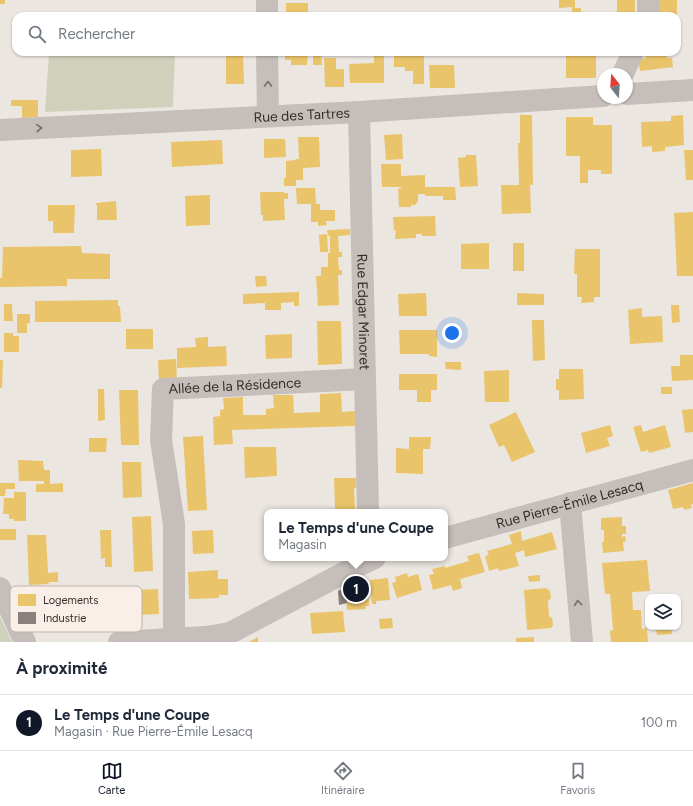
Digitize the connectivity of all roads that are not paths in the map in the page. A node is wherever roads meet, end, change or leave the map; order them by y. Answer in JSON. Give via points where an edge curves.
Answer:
{"nodes":[{"id":1,"x":267,"y":0,"type":"edge"},
{"id":2,"x":648,"y":0,"type":"edge"},
{"id":3,"x":267,"y":12,"type":"edge"},
{"id":4,"x":648,"y":12,"type":"edge"},
{"id":5,"x":268,"y":56,"type":"edge"},
{"id":6,"x":631,"y":56,"type":"edge"},
{"id":7,"x":626,"y":68,"type":"edge"},
{"id":8,"x":693,"y":90,"type":"edge"},
{"id":9,"x":633,"y":94,"type":"edge"},
{"id":10,"x":597,"y":96,"type":"edge"},
{"id":11,"x":359,"y":112,"type":"junction"},
{"id":12,"x":268,"y":116,"type":"junction"},
{"id":13,"x":0,"y":130,"type":"edge"},
{"id":14,"x":365,"y":379,"type":"junction"},
{"id":15,"x":693,"y":470,"type":"edge"},
{"id":16,"x":570,"y":503,"type":"junction"},
{"id":17,"x":368,"y":509,"type":"edge"},
{"id":18,"x":448,"y":537,"type":"edge"},
{"id":19,"x":367,"y":561,"type":"edge"},
{"id":20,"x":0,"y":588,"type":"edge"},
{"id":21,"x":10,"y":610,"type":"edge"},
{"id":22,"x":20,"y":632,"type":"edge"},
{"id":23,"x":174,"y":639,"type":"junction"},
{"id":24,"x":25,"y":642,"type":"edge"},
{"id":25,"x":119,"y":642,"type":"edge"},
{"id":26,"x":582,"y":642,"type":"edge"}],
"edges":[{"from":1,"to":3,"type":"street"},
{"from":2,"to":4,"type":"street"},
{"from":12,"to":5,"type":"street","one_way":true},
{"from":6,"to":7,"type":"street"},
{"from":8,"to":9,"type":"street"},
{"from":10,"to":11,"type":"street","name":"Rue des Tartres"},
{"from":11,"to":12,"type":"street","name":"Rue des Tartres"},
{"from":11,"to":14,"type":"street","name":"Rue Edgar Minoret"},
{"from":13,"to":12,"type":"street","name":"Rue des Tartres","one_way":true},
{"from":14,"to":17,"type":"street","name":"Rue Edgar Minoret"},
{"from":14,"to":23,"type":"street","name":"Allée de la Résidence","via":[[163,389],[161,440],[174,524]]},
{"from":15,"to":16,"type":"street","name":"Rue Pierre-Émile Lesacq"},
{"from":16,"to":18,"type":"street","name":"Rue Pierre-Émile Lesacq"},
{"from":26,"to":16,"type":"street","one_way":true},
{"from":19,"to":23,"type":"street","via":[[230,633]]},
{"from":20,"to":21,"type":"street"},
{"from":22,"to":24,"type":"street"},
{"from":23,"to":25,"type":"street"}]}
